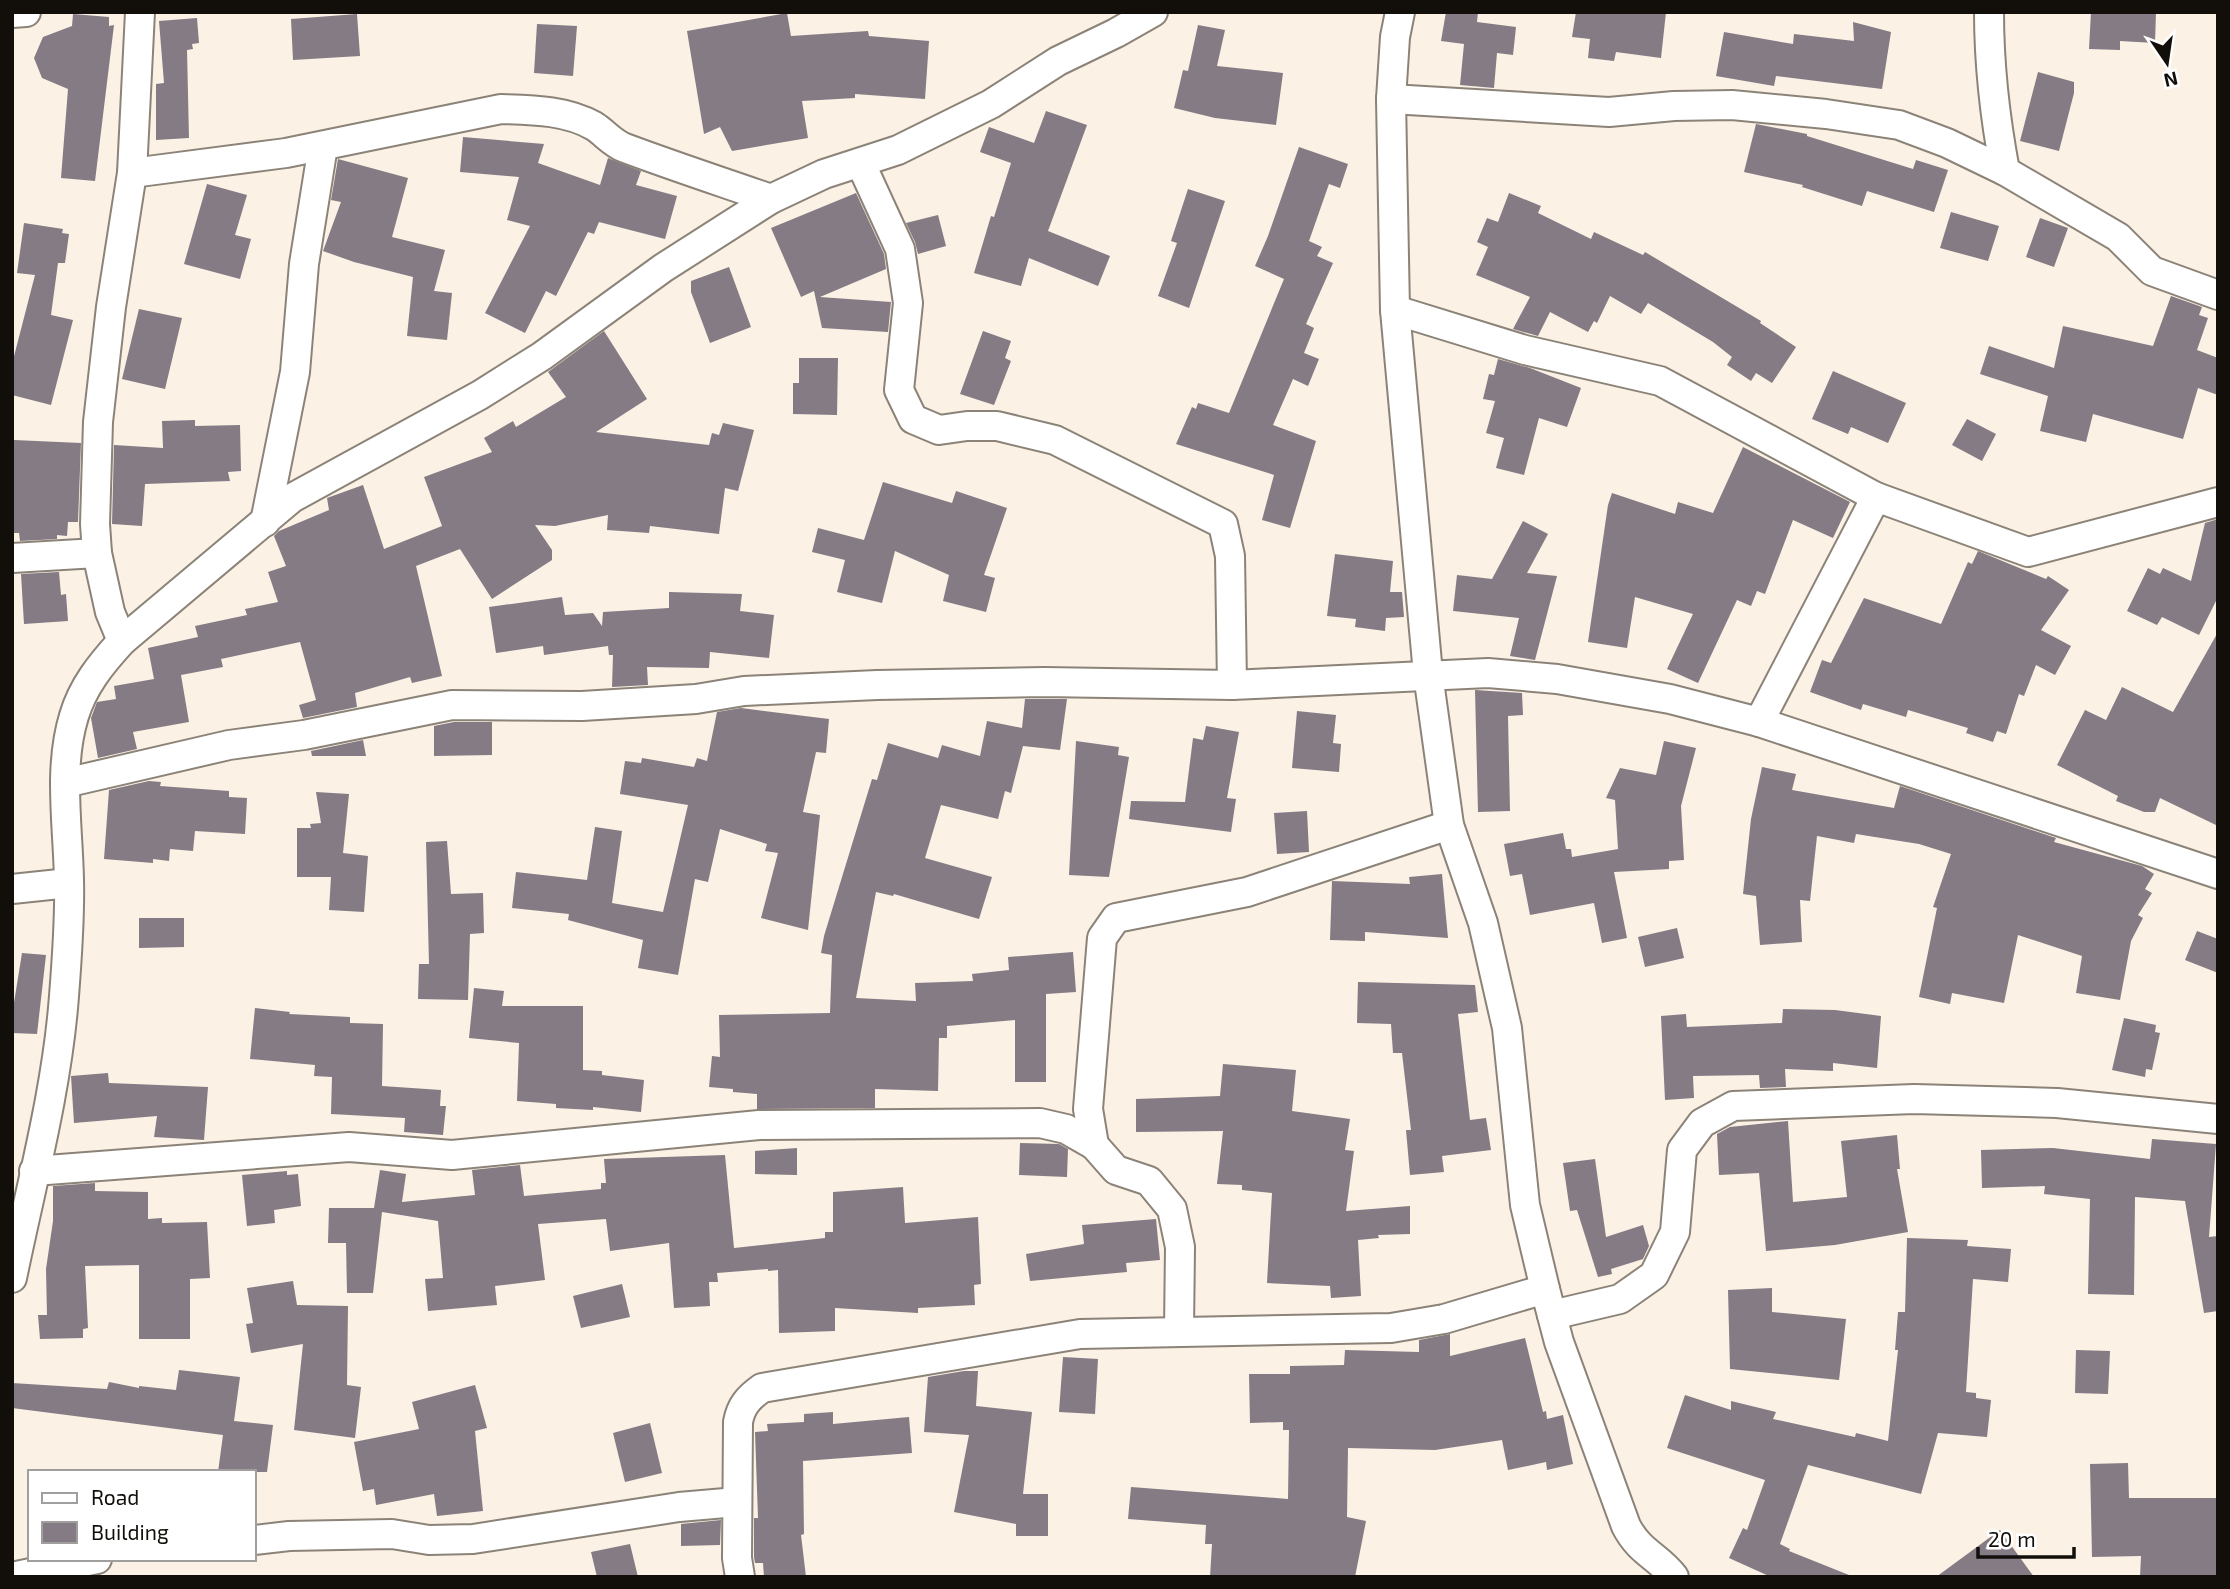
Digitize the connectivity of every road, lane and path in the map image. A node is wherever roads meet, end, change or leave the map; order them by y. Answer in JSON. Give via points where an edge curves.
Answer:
{"nodes":[{"id":1,"x":26,"y":12,"type":"edge"},
{"id":2,"x":140,"y":12,"type":"edge"},
{"id":3,"x":1153,"y":12,"type":"edge"},
{"id":4,"x":1400,"y":12,"type":"edge"},
{"id":5,"x":1989,"y":12,"type":"edge"},
{"id":6,"x":12,"y":13,"type":"edge"},
{"id":7,"x":1391,"y":99,"type":"junction"},
{"id":8,"x":323,"y":146,"type":"junction"},
{"id":9,"x":862,"y":164,"type":"junction"},
{"id":10,"x":2005,"y":171,"type":"junction"},
{"id":11,"x":132,"y":173,"type":"junction"},
{"id":12,"x":771,"y":199,"type":"junction"},
{"id":13,"x":2218,"y":295,"type":"edge"},
{"id":14,"x":1395,"y":310,"type":"junction"},
{"id":15,"x":1876,"y":497,"type":"junction"},
{"id":16,"x":2218,"y":502,"type":"edge"},
{"id":17,"x":265,"y":522,"type":"junction"},
{"id":18,"x":97,"y":553,"type":"junction"},
{"id":19,"x":12,"y":558,"type":"edge"},
{"id":20,"x":122,"y":641,"type":"junction"},
{"id":21,"x":1428,"y":674,"type":"junction"},
{"id":22,"x":1232,"y":685,"type":"junction"},
{"id":23,"x":1759,"y":722,"type":"junction"},
{"id":24,"x":65,"y":783,"type":"junction"},
{"id":25,"x":1450,"y":825,"type":"junction"},
{"id":26,"x":2218,"y":874,"type":"edge"},
{"id":27,"x":69,"y":883,"type":"junction"},
{"id":28,"x":12,"y":889,"type":"edge"},
{"id":29,"x":2218,"y":1119,"type":"edge"},
{"id":30,"x":1094,"y":1145,"type":"junction"},
{"id":31,"x":34,"y":1171,"type":"junction"},
{"id":32,"x":12,"y":1278,"type":"edge"},
{"id":33,"x":1549,"y":1302,"type":"junction"},
{"id":34,"x":1179,"y":1330,"type":"junction"},
{"id":35,"x":737,"y":1502,"type":"junction"},
{"id":36,"x":256,"y":1540,"type":"edge"},
{"id":37,"x":88,"y":1561,"type":"edge"},
{"id":38,"x":12,"y":1577,"type":"edge"},
{"id":39,"x":740,"y":1577,"type":"edge"},
{"id":40,"x":1674,"y":1577,"type":"edge"}],
"edges":[{"from":1,"to":6,"type":"street"},
{"from":2,"to":11,"type":"street"},
{"from":3,"to":9,"type":"street","via":[[1058,61],[991,104]]},
{"from":4,"to":7,"type":"street"},
{"from":5,"to":10,"type":"street","via":[[1989,65]]},
{"from":7,"to":10,"type":"street","via":[[1609,112],[1732,105],[1826,114],[1899,125]]},
{"from":7,"to":14,"type":"street"},
{"from":8,"to":11,"type":"street"},
{"from":8,"to":12,"type":"street","via":[[501,109],[533,110],[564,114],[594,126],[617,145]]},
{"from":8,"to":17,"type":"street","via":[[304,264],[295,372]]},
{"from":9,"to":12,"type":"street","via":[[824,174]]},
{"from":9,"to":22,"type":"street","via":[[900,249],[908,303],[899,390],[913,418],[939,430],[997,426],[1055,440],[1223,524],[1230,556]]},
{"from":10,"to":13,"type":"street","via":[[2118,237],[2152,271]]},
{"from":11,"to":18,"type":"street","via":[[98,422]]},
{"from":12,"to":17,"type":"street","via":[[663,268],[542,356],[292,498]]},
{"from":14,"to":15,"type":"street","via":[[1525,349],[1660,381]]},
{"from":14,"to":21,"type":"street"},
{"from":15,"to":16,"type":"street","via":[[2028,552]]},
{"from":15,"to":23,"type":"street"},
{"from":17,"to":20,"type":"street"},
{"from":18,"to":19,"type":"street"},
{"from":18,"to":20,"type":"street","via":[[110,612]]},
{"from":20,"to":24,"type":"street","via":[[84,688],[67,746]]},
{"from":21,"to":22,"type":"street"},
{"from":21,"to":23,"type":"street","via":[[1557,679],[1670,699]]},
{"from":21,"to":25,"type":"street"},
{"from":22,"to":24,"type":"street","via":[[877,685],[582,706],[452,705],[229,745]]},
{"from":23,"to":26,"type":"street"},
{"from":24,"to":27,"type":"street"},
{"from":25,"to":30,"type":"street","via":[[1247,892],[1116,918],[1102,938],[1088,1109]]},
{"from":25,"to":33,"type":"street","via":[[1483,923],[1507,1027],[1525,1205]]},
{"from":27,"to":28,"type":"street"},
{"from":27,"to":31,"type":"street","via":[[64,999]]},
{"from":29,"to":33,"type":"street","via":[[2057,1103],[1914,1099],[1733,1106],[1702,1122],[1682,1150],[1675,1232],[1654,1275],[1620,1299]]},
{"from":30,"to":31,"type":"street","via":[[1066,1129],[1040,1124],[759,1125],[452,1155],[349,1147]]},
{"from":30,"to":34,"type":"street","via":[[1116,1170],[1149,1181],[1172,1209],[1180,1247]]},
{"from":31,"to":32,"type":"street"},
{"from":33,"to":34,"type":"street","via":[[1391,1328]]},
{"from":33,"to":40,"type":"street","via":[[1559,1342],[1626,1526],[1633,1541]]},
{"from":34,"to":35,"type":"street","via":[[1080,1334],[762,1388],[740,1409]]},
{"from":35,"to":36,"type":"street","via":[[473,1539],[429,1540],[392,1534]]},
{"from":35,"to":39,"type":"street"},
{"from":37,"to":38,"type":"street"}]}
